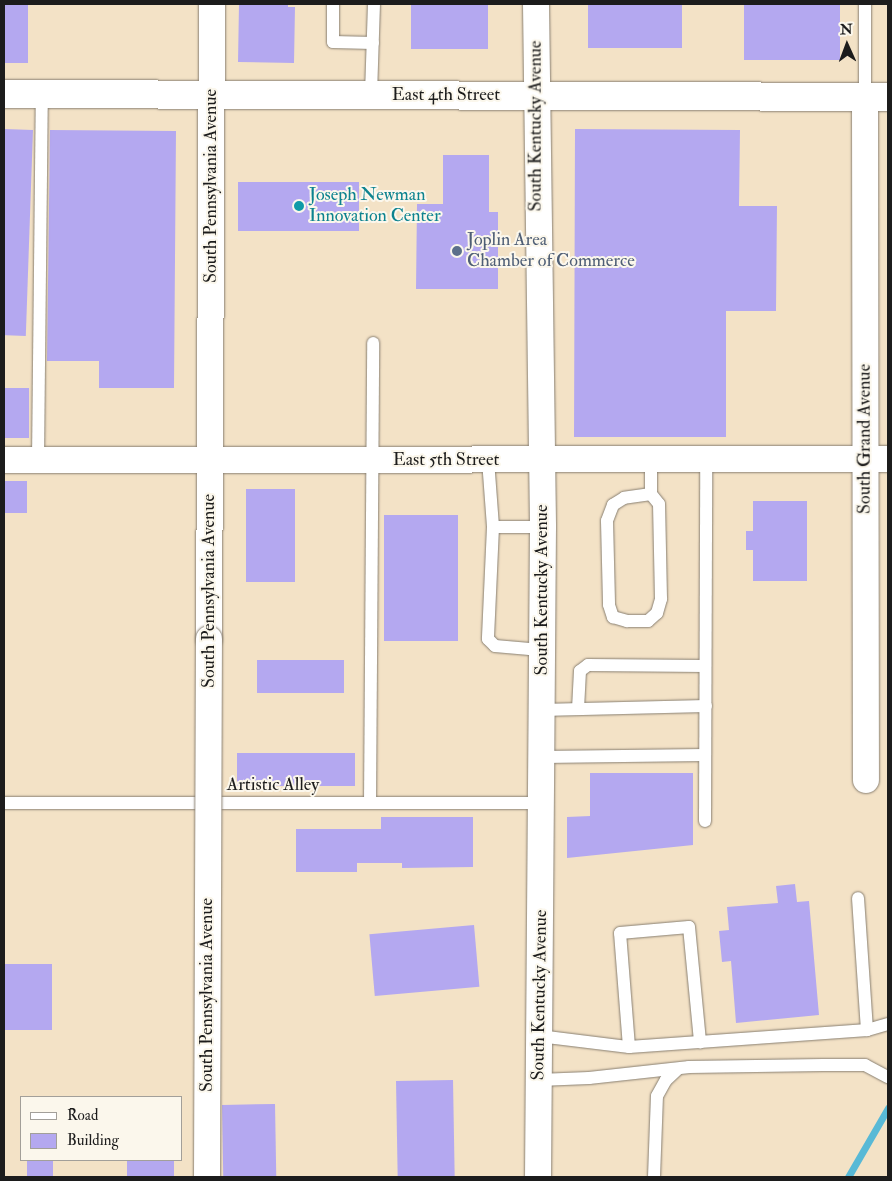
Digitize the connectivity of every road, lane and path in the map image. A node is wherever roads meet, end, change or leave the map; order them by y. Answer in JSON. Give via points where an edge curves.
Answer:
{"nodes":[{"id":1,"x":212,"y":4,"type":"edge"},
{"id":2,"x":333,"y":4,"type":"edge"},
{"id":3,"x":374,"y":4,"type":"edge"},
{"id":4,"x":536,"y":4,"type":"edge"},
{"id":5,"x":865,"y":4,"type":"edge"},
{"id":6,"x":373,"y":43,"type":"junction"},
{"id":7,"x":212,"y":93,"type":"junction"},
{"id":8,"x":4,"y":94,"type":"edge"},
{"id":9,"x":42,"y":94,"type":"junction"},
{"id":10,"x":370,"y":94,"type":"junction"},
{"id":11,"x":536,"y":95,"type":"junction"},
{"id":12,"x":877,"y":97,"type":"edge"},
{"id":13,"x":373,"y":343,"type":"dead end"},
{"id":14,"x":877,"y":459,"type":"edge"},
{"id":15,"x":4,"y":460,"type":"edge"},
{"id":16,"x":38,"y":460,"type":"junction"},
{"id":17,"x":210,"y":460,"type":"junction"},
{"id":18,"x":372,"y":460,"type":"junction"},
{"id":19,"x":488,"y":460,"type":"junction"},
{"id":20,"x":541,"y":460,"type":"junction"},
{"id":21,"x":650,"y":461,"type":"junction"},
{"id":22,"x":706,"y":461,"type":"junction"},
{"id":23,"x":651,"y":494,"type":"junction"},
{"id":24,"x":543,"y":527,"type":"junction"},
{"id":25,"x":493,"y":528,"type":"junction"},
{"id":26,"x":541,"y":650,"type":"junction"},
{"id":27,"x":705,"y":666,"type":"junction"},
{"id":28,"x":706,"y":706,"type":"junction"},
{"id":29,"x":578,"y":709,"type":"junction"},
{"id":30,"x":541,"y":710,"type":"junction"},
{"id":31,"x":706,"y":755,"type":"junction"},
{"id":32,"x":542,"y":757,"type":"junction"},
{"id":33,"x":866,"y":780,"type":"dead end"},
{"id":34,"x":4,"y":803,"type":"edge"},
{"id":35,"x":370,"y":803,"type":"junction"},
{"id":36,"x":542,"y":803,"type":"junction"},
{"id":37,"x":705,"y":821,"type":"dead end"},
{"id":38,"x":858,"y":898,"type":"dead end"},
{"id":39,"x":888,"y":1024,"type":"edge"},
{"id":40,"x":868,"y":1030,"type":"junction"},
{"id":41,"x":540,"y":1036,"type":"junction"},
{"id":42,"x":700,"y":1042,"type":"junction"},
{"id":43,"x":629,"y":1047,"type":"junction"},
{"id":44,"x":678,"y":1069,"type":"junction"},
{"id":45,"x":888,"y":1077,"type":"edge"},
{"id":46,"x":539,"y":1080,"type":"junction"},
{"id":47,"x":208,"y":1177,"type":"edge"},
{"id":48,"x":538,"y":1177,"type":"edge"},
{"id":49,"x":654,"y":1177,"type":"edge"}],
"edges":[{"from":1,"to":7,"type":"street","name":"South Pennsylvania Avenue"},
{"from":2,"to":6,"type":"lane","via":[[333,42]]},
{"from":3,"to":6,"type":"lane"},
{"from":4,"to":11,"type":"street","name":"South Kentucky Avenue"},
{"from":5,"to":12,"type":"lane"},
{"from":6,"to":10,"type":"lane"},
{"from":7,"to":9,"type":"street","name":"East 4th Street"},
{"from":7,"to":10,"type":"street","name":"East 4th Street"},
{"from":7,"to":17,"type":"street","name":"South Pennsylvania Avenue"},
{"from":8,"to":9,"type":"street","name":"East 4th Street"},
{"from":9,"to":16,"type":"lane"},
{"from":10,"to":11,"type":"street","name":"East 4th Street"},
{"from":11,"to":12,"type":"street","name":"East 4th Street"},
{"from":11,"to":20,"type":"street","name":"South Kentucky Avenue"},
{"from":12,"to":14,"type":"street","name":"South Grand Avenue"},
{"from":13,"to":18,"type":"lane"},
{"from":14,"to":22,"type":"street","name":"East 5th Street"},
{"from":14,"to":33,"type":"street","name":"South Grand Avenue"},
{"from":15,"to":16,"type":"street","name":"East 5th Street"},
{"from":16,"to":17,"type":"street","name":"East 5th Street"},
{"from":17,"to":18,"type":"street","name":"East 5th Street"},
{"from":17,"to":47,"type":"street","name":"South Pennsylvania Avenue","bridge":true},
{"from":18,"to":19,"type":"street","name":"East 5th Street"},
{"from":18,"to":35,"type":"lane"},
{"from":19,"to":20,"type":"street","name":"East 5th Street"},
{"from":19,"to":25,"type":"lane"},
{"from":20,"to":21,"type":"street","name":"East 5th Street"},
{"from":20,"to":24,"type":"street","name":"South Kentucky Avenue"},
{"from":21,"to":22,"type":"street","name":"East 5th Street"},
{"from":21,"to":23,"type":"lane"},
{"from":22,"to":27,"type":"lane"},
{"from":23,"to":23,"type":"lane","via":[[624,498],[613,505],[607,521],[609,605],[614,617],[627,621],[648,621],[657,613],[660,599],[659,504]]},
{"from":24,"to":25,"type":"lane"},
{"from":24,"to":26,"type":"street","name":"South Kentucky Avenue"},
{"from":25,"to":26,"type":"lane","via":[[488,639],[495,646]]},
{"from":26,"to":30,"type":"street","name":"South Kentucky Avenue"},
{"from":27,"to":28,"type":"lane"},
{"from":27,"to":29,"type":"lane","via":[[588,665],[580,671]]},
{"from":28,"to":29,"type":"lane"},
{"from":28,"to":31,"type":"lane"},
{"from":29,"to":30,"type":"lane"},
{"from":30,"to":32,"type":"street","name":"South Kentucky Avenue"},
{"from":31,"to":32,"type":"lane"},
{"from":31,"to":37,"type":"lane"},
{"from":32,"to":36,"type":"street","name":"South Kentucky Avenue"},
{"from":34,"to":35,"type":"lane","name":"Artistic Alley"},
{"from":35,"to":36,"type":"lane","name":"Artistic Alley"},
{"from":36,"to":41,"type":"street","name":"South Kentucky Avenue"},
{"from":38,"to":40,"type":"lane"},
{"from":39,"to":40,"type":"lane"},
{"from":40,"to":42,"type":"lane"},
{"from":41,"to":43,"type":"lane"},
{"from":41,"to":46,"type":"street","name":"South Kentucky Avenue"},
{"from":42,"to":43,"type":"lane"},
{"from":42,"to":43,"type":"lane","via":[[689,927],[620,933]]},
{"from":44,"to":45,"type":"lane","via":[[865,1065]]},
{"from":44,"to":46,"type":"lane"},
{"from":44,"to":49,"type":"lane","via":[[666,1080],[657,1096]]},
{"from":46,"to":48,"type":"street","name":"South Kentucky Avenue"}]}
